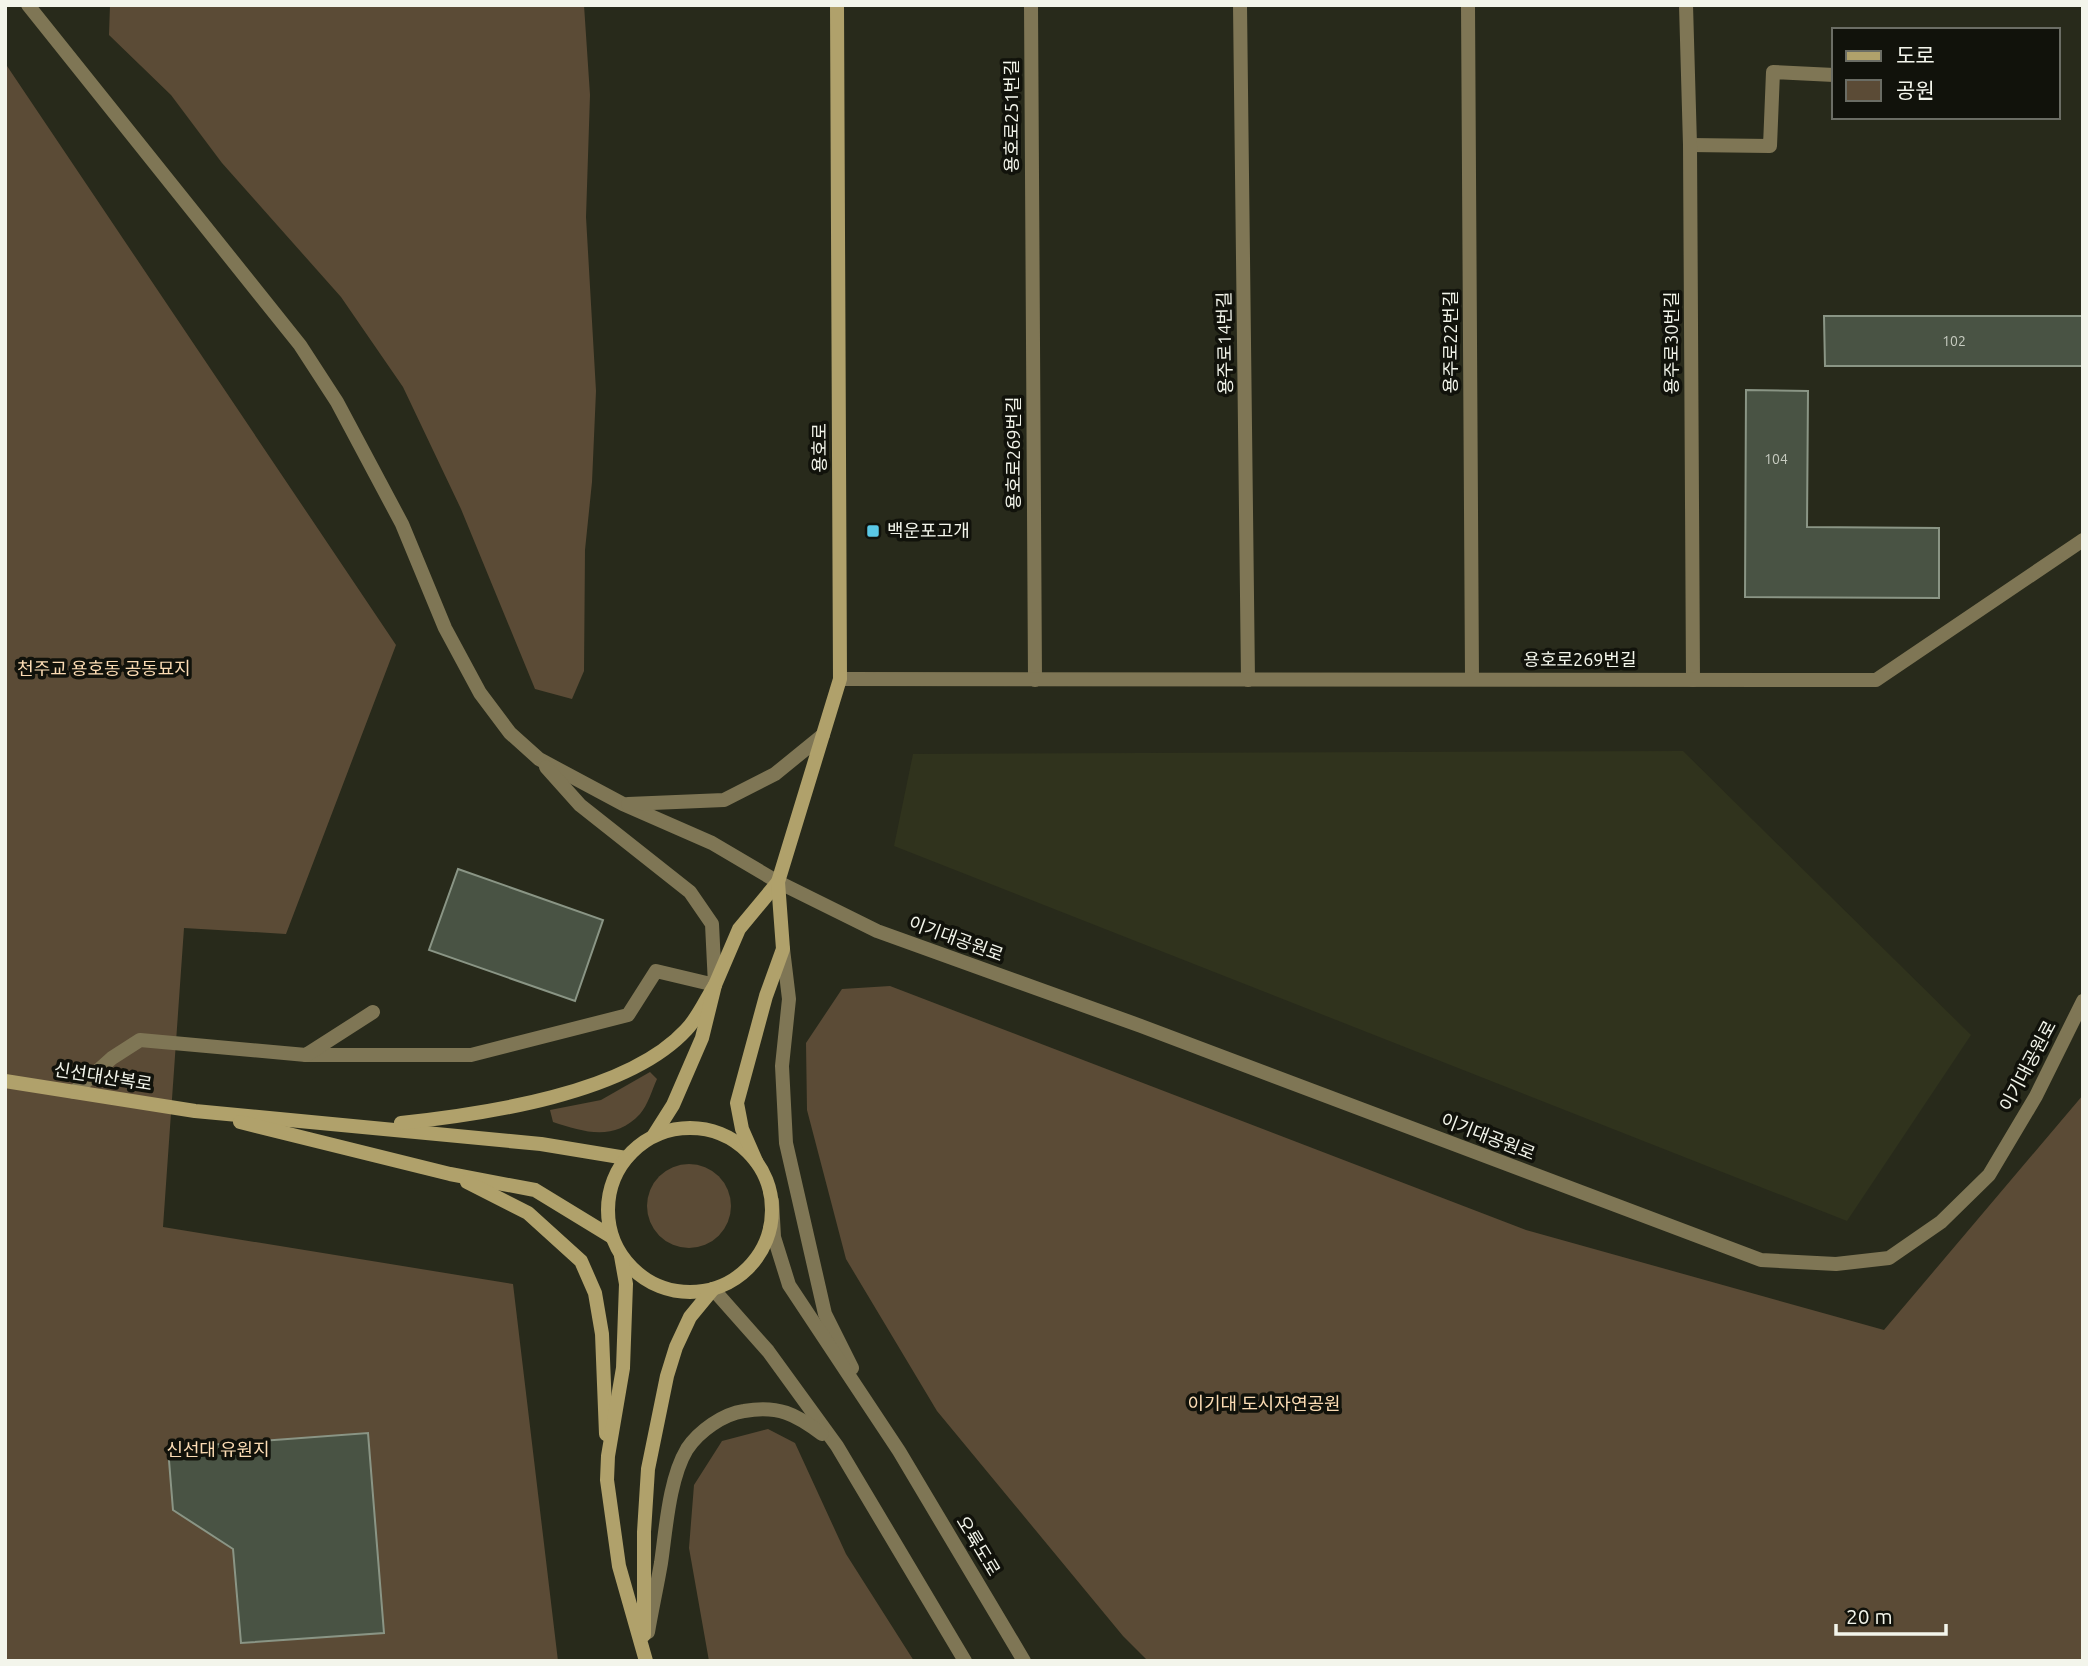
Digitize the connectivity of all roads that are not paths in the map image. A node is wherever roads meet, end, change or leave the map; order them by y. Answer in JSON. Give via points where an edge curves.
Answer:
{"nodes":[{"id":1,"x":28,"y":5,"type":"edge"},
{"id":2,"x":837,"y":5,"type":"edge"},
{"id":3,"x":1031,"y":5,"type":"edge"},
{"id":4,"x":1240,"y":5,"type":"edge"},
{"id":5,"x":1468,"y":5,"type":"edge"},
{"id":6,"x":1686,"y":5,"type":"edge"},
{"id":7,"x":1832,"y":75,"type":"edge"},
{"id":8,"x":1690,"y":145,"type":"junction"},
{"id":9,"x":1032,"y":226,"type":"joint"},
{"id":10,"x":2083,"y":540,"type":"edge"},
{"id":11,"x":840,"y":679,"type":"junction"},
{"id":12,"x":1035,"y":680,"type":"junction"},
{"id":13,"x":1248,"y":680,"type":"junction"},
{"id":14,"x":1472,"y":680,"type":"junction"},
{"id":15,"x":1693,"y":680,"type":"junction"},
{"id":16,"x":823,"y":735,"type":"junction"},
{"id":17,"x":539,"y":759,"type":"junction"},
{"id":18,"x":623,"y":804,"type":"junction"},
{"id":19,"x":778,"y":882,"type":"junction"},
{"id":20,"x":783,"y":949,"type":"junction"},
{"id":21,"x":715,"y":985,"type":"junction"},
{"id":22,"x":2083,"y":1002,"type":"edge"},
{"id":23,"x":373,"y":1012,"type":"dead end"},
{"id":24,"x":306,"y":1055,"type":"junction"},
{"id":25,"x":5,"y":1081,"type":"edge"},
{"id":26,"x":74,"y":1092,"type":"junction"},
{"id":27,"x":195,"y":1111,"type":"junction"},
{"id":28,"x":371,"y":1127,"type":"junction"},
{"id":29,"x":654,"y":1135,"type":"junction"},
{"id":30,"x":626,"y":1158,"type":"junction"},
{"id":31,"x":756,"y":1161,"type":"junction"},
{"id":32,"x":450,"y":1174,"type":"junction"},
{"id":33,"x":772,"y":1201,"type":"junction"},
{"id":34,"x":612,"y":1237,"type":"junction"},
{"id":35,"x":621,"y":1255,"type":"junction"},
{"id":36,"x":713,"y":1289,"type":"junction"},
{"id":37,"x":872,"y":1410,"type":"junction"},
{"id":38,"x":837,"y":1446,"type":"junction"},
{"id":39,"x":608,"y":1456,"type":"junction"},
{"id":40,"x":645,"y":1656,"type":"edge"},
{"id":41,"x":965,"y":1661,"type":"edge"},
{"id":42,"x":1024,"y":1661,"type":"edge"}],
"edges":[{"from":1,"to":17,"type":"street","via":[[300,345],[337,402],[402,524],[445,628],[480,693],[510,733]]},
{"from":2,"to":11,"type":"main road","name":"용호로"},
{"from":3,"to":9,"type":"street","name":"용호로251번길"},
{"from":4,"to":13,"type":"street","name":"용주로14번길"},
{"from":5,"to":14,"type":"street","name":"용주로22번길"},
{"from":6,"to":8,"type":"street","name":"용주로30번길"},
{"from":7,"to":8,"type":"street","via":[[1773,72],[1770,146]]},
{"from":8,"to":15,"type":"street","name":"용주로30번길"},
{"from":9,"to":12,"type":"street","name":"용호로269번길"},
{"from":10,"to":15,"type":"street","name":"용호로269번길","via":[[1876,680]]},
{"from":11,"to":12,"type":"street","name":"용호로269번길"},
{"from":11,"to":16,"type":"main road","name":"용호로"},
{"from":12,"to":13,"type":"street","name":"용호로269번길"},
{"from":13,"to":14,"type":"street","name":"용호로269번길"},
{"from":14,"to":15,"type":"street","name":"용호로269번길"},
{"from":16,"to":18,"type":"street","via":[[775,774],[724,800]]},
{"from":16,"to":19,"type":"main road","name":"용호로"},
{"from":17,"to":18,"type":"street","name":"이기대공원로"},
{"from":17,"to":21,"type":"street","via":[[580,805],[690,892],[712,924]]},
{"from":18,"to":19,"type":"street","name":"이기대공원로","via":[[712,843]]},
{"from":19,"to":20,"type":"main road"},
{"from":19,"to":21,"type":"main road","via":[[739,929]]},
{"from":19,"to":22,"type":"street","name":"이기대공원로","via":[[877,931],[1761,1260],[1836,1264],[1889,1258],[1941,1222],[1989,1175],[2036,1096]]},
{"from":20,"to":31,"type":"main road","via":[[737,1103]]},
{"from":20,"to":37,"type":"street","via":[[789,999],[782,1066],[786,1143],[825,1314]]},
{"from":21,"to":24,"type":"street","via":[[656,971],[628,1015],[471,1055]]},
{"from":21,"to":28,"type":"main road","via":[[687,1030],[655,1056],[597,1084],[514,1107]]},
{"from":21,"to":29,"type":"main road","via":[[702,1038],[673,1105]]},
{"from":23,"to":24,"type":"street"},
{"from":24,"to":26,"type":"street","via":[[140,1040]]},
{"from":25,"to":26,"type":"main road","name":"신선대산복로"},
{"from":26,"to":27,"type":"main road","name":"신선대산복로"},
{"from":27,"to":28,"type":"main road"},
{"from":27,"to":32,"type":"main road"},
{"from":28,"to":30,"type":"main road","via":[[541,1144]]},
{"from":29,"to":30,"type":"main road"},
{"from":29,"to":31,"type":"main road","via":[[682,1128],[710,1130],[736,1142]]},
{"from":30,"to":34,"type":"main road","via":[[612,1182],[608,1209]]},
{"from":31,"to":33,"type":"main road"},
{"from":32,"to":34,"type":"main road","via":[[535,1190]]},
{"from":32,"to":39,"type":"main road","via":[[528,1213],[581,1261],[595,1293],[602,1334]]},
{"from":33,"to":36,"type":"main road","via":[[771,1224],[752,1265]]},
{"from":33,"to":37,"type":"street","via":[[774,1237],[789,1285]]},
{"from":34,"to":35,"type":"main road"},
{"from":35,"to":36,"type":"main road","via":[[639,1274],[662,1287],[687,1292]]},
{"from":35,"to":39,"type":"main road","via":[[626,1284],[623,1368]]},
{"from":36,"to":38,"type":"street","via":[[768,1351]]},
{"from":36,"to":40,"type":"main road","via":[[690,1317],[676,1347],[648,1469]]},
{"from":37,"to":42,"type":"street","name":"오륙도로"},
{"from":38,"to":40,"type":"street","via":[[799,1416],[762,1408],[736,1412],[710,1426],[687,1448],[669,1508]]},
{"from":38,"to":41,"type":"street"},
{"from":39,"to":40,"type":"main road","via":[[619,1566]]}]}
